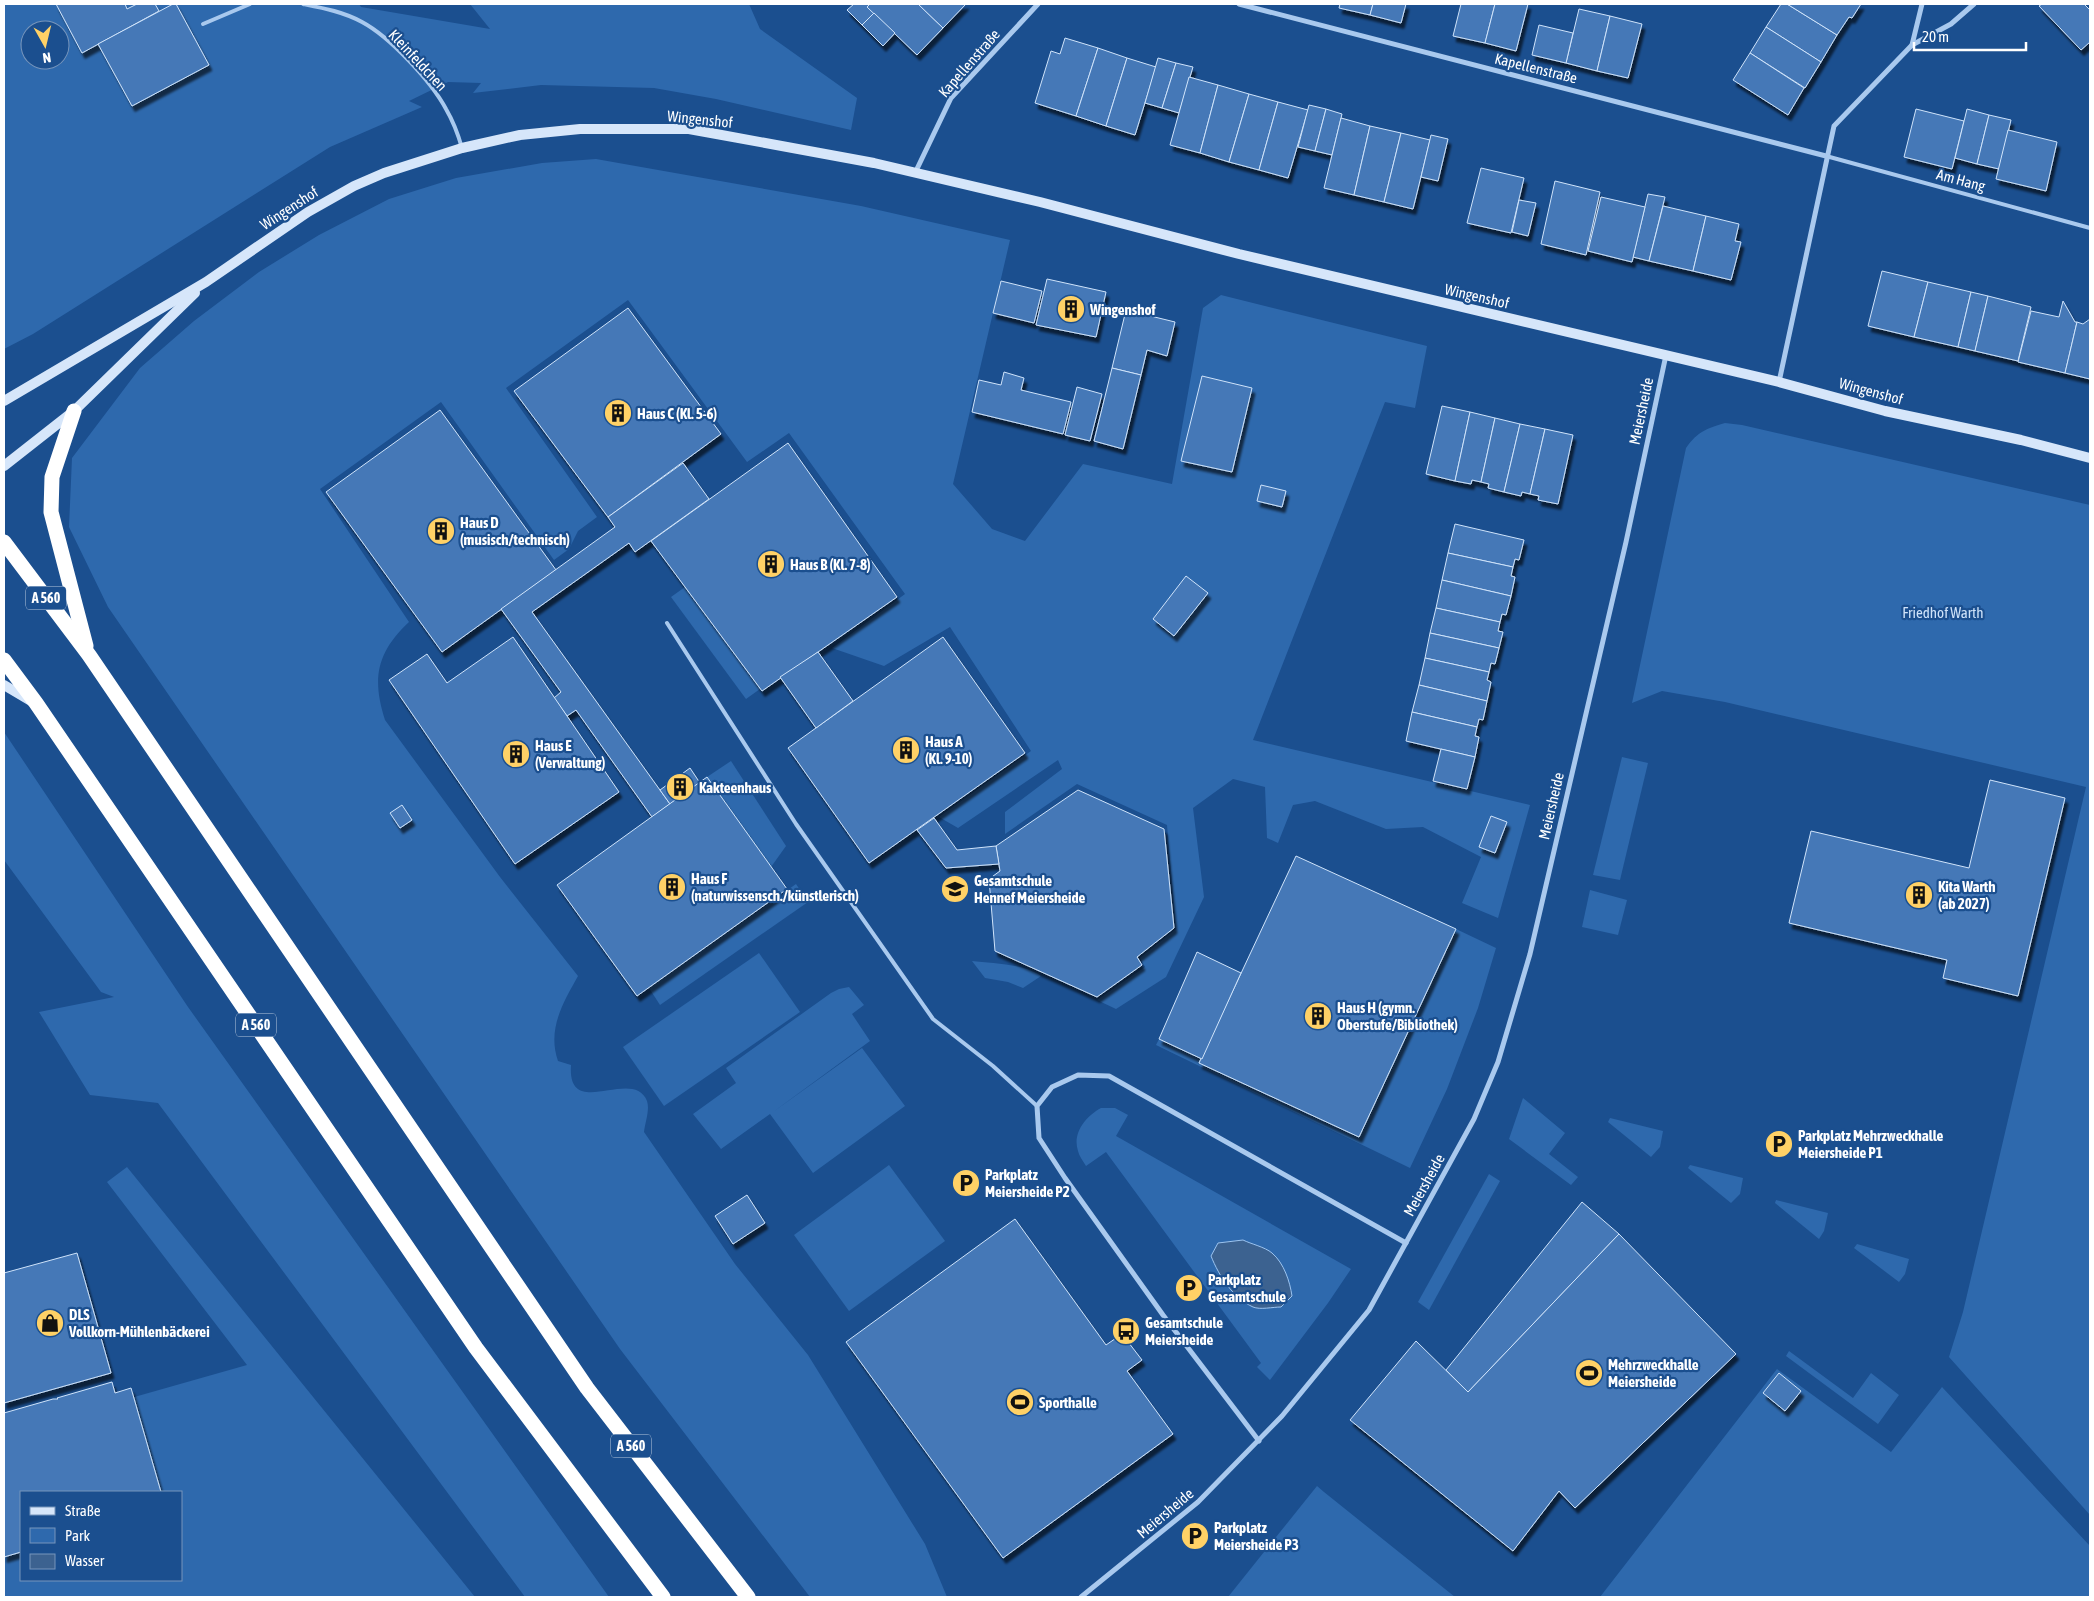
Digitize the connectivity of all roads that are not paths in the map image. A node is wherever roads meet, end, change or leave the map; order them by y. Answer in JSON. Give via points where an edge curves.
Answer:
{"nodes":[{"id":1,"x":250,"y":4,"type":"edge"},
{"id":2,"x":304,"y":4,"type":"edge"},
{"id":3,"x":1038,"y":4,"type":"edge"},
{"id":4,"x":1239,"y":4,"type":"edge"},
{"id":5,"x":1922,"y":4,"type":"edge"},
{"id":6,"x":1974,"y":4,"type":"edge"},
{"id":7,"x":203,"y":24,"type":"dead end"},
{"id":8,"x":1912,"y":44,"type":"junction"},
{"id":9,"x":462,"y":148,"type":"junction"},
{"id":10,"x":1826,"y":156,"type":"junction"},
{"id":11,"x":916,"y":172,"type":"junction"},
{"id":12,"x":2090,"y":228,"type":"edge"},
{"id":13,"x":206,"y":282,"type":"junction"},
{"id":14,"x":1666,"y":355,"type":"junction"},
{"id":15,"x":1779,"y":382,"type":"junction"},
{"id":16,"x":4,"y":401,"type":"edge"},
{"id":17,"x":74,"y":411,"type":"junction"},
{"id":18,"x":2090,"y":458,"type":"edge"},
{"id":19,"x":4,"y":466,"type":"edge"},
{"id":20,"x":4,"y":542,"type":"edge"},
{"id":21,"x":667,"y":623,"type":"dead end"},
{"id":22,"x":89,"y":655,"type":"junction"},
{"id":23,"x":4,"y":660,"type":"edge"},
{"id":24,"x":4,"y":686,"type":"edge"},
{"id":25,"x":36,"y":703,"type":"junction"},
{"id":26,"x":1037,"y":1106,"type":"junction"},
{"id":27,"x":1406,"y":1243,"type":"junction"},
{"id":28,"x":1259,"y":1441,"type":"junction"},
{"id":29,"x":663,"y":1597,"type":"edge"},
{"id":30,"x":748,"y":1597,"type":"edge"},
{"id":31,"x":1081,"y":1597,"type":"edge"}],
"edges":[{"from":1,"to":7,"type":"lane"},
{"from":2,"to":9,"type":"lane","name":"Kleinfeldchen","via":[[361,22],[396,48],[446,107]]},
{"from":3,"to":11,"type":"street","name":"Kapellenstraße","via":[[951,98]]},
{"from":4,"to":10,"type":"street","name":"Kapellenstraße"},
{"from":5,"to":8,"type":"street"},
{"from":6,"to":8,"type":"street","via":[[1952,24]]},
{"from":8,"to":10,"type":"street","via":[[1834,126]]},
{"from":9,"to":11,"type":"main road","name":"Wingenshof","via":[[520,135],[580,129],[689,129]]},
{"from":9,"to":13,"type":"main road","name":"Wingenshof","via":[[354,186],[308,212]]},
{"from":10,"to":12,"type":"lane","name":"Am Hang"},
{"from":10,"to":15,"type":"street"},
{"from":11,"to":14,"type":"main road","name":"Wingenshof","via":[[1239,254]]},
{"from":13,"to":16,"type":"main road","name":"Wingenshof"},
{"from":13,"to":17,"type":"main road","name":"Wingenshof"},
{"from":14,"to":15,"type":"main road","name":"Wingenshof"},
{"from":14,"to":27,"type":"street","name":"Meiersheide","via":[[1530,954],[1498,1062],[1474,1119]]},
{"from":15,"to":18,"type":"main road","name":"Wingenshof","via":[[1885,411]]},
{"from":17,"to":19,"type":"main road","name":"Wingenshof"},
{"from":17,"to":22,"type":"highway","via":[[52,477],[51,512]]},
{"from":20,"to":22,"type":"highway","number":"A 560"},
{"from":21,"to":26,"type":"lane","via":[[796,824],[933,1018]]},
{"from":22,"to":30,"type":"highway","number":"A 560","via":[[587,1388]]},
{"from":23,"to":25,"type":"highway","number":"A 560"},
{"from":24,"to":25,"type":"main road"},
{"from":25,"to":29,"type":"highway","number":"A 560","via":[[476,1348]]},
{"from":26,"to":27,"type":"street","via":[[1052,1087],[1078,1075],[1108,1076]]},
{"from":26,"to":28,"type":"street","via":[[1039,1138],[1065,1178]]},
{"from":27,"to":28,"type":"street","name":"Meiersheide","via":[[1369,1310]]},
{"from":28,"to":31,"type":"street","name":"Meiersheide","via":[[1198,1502]]}]}
